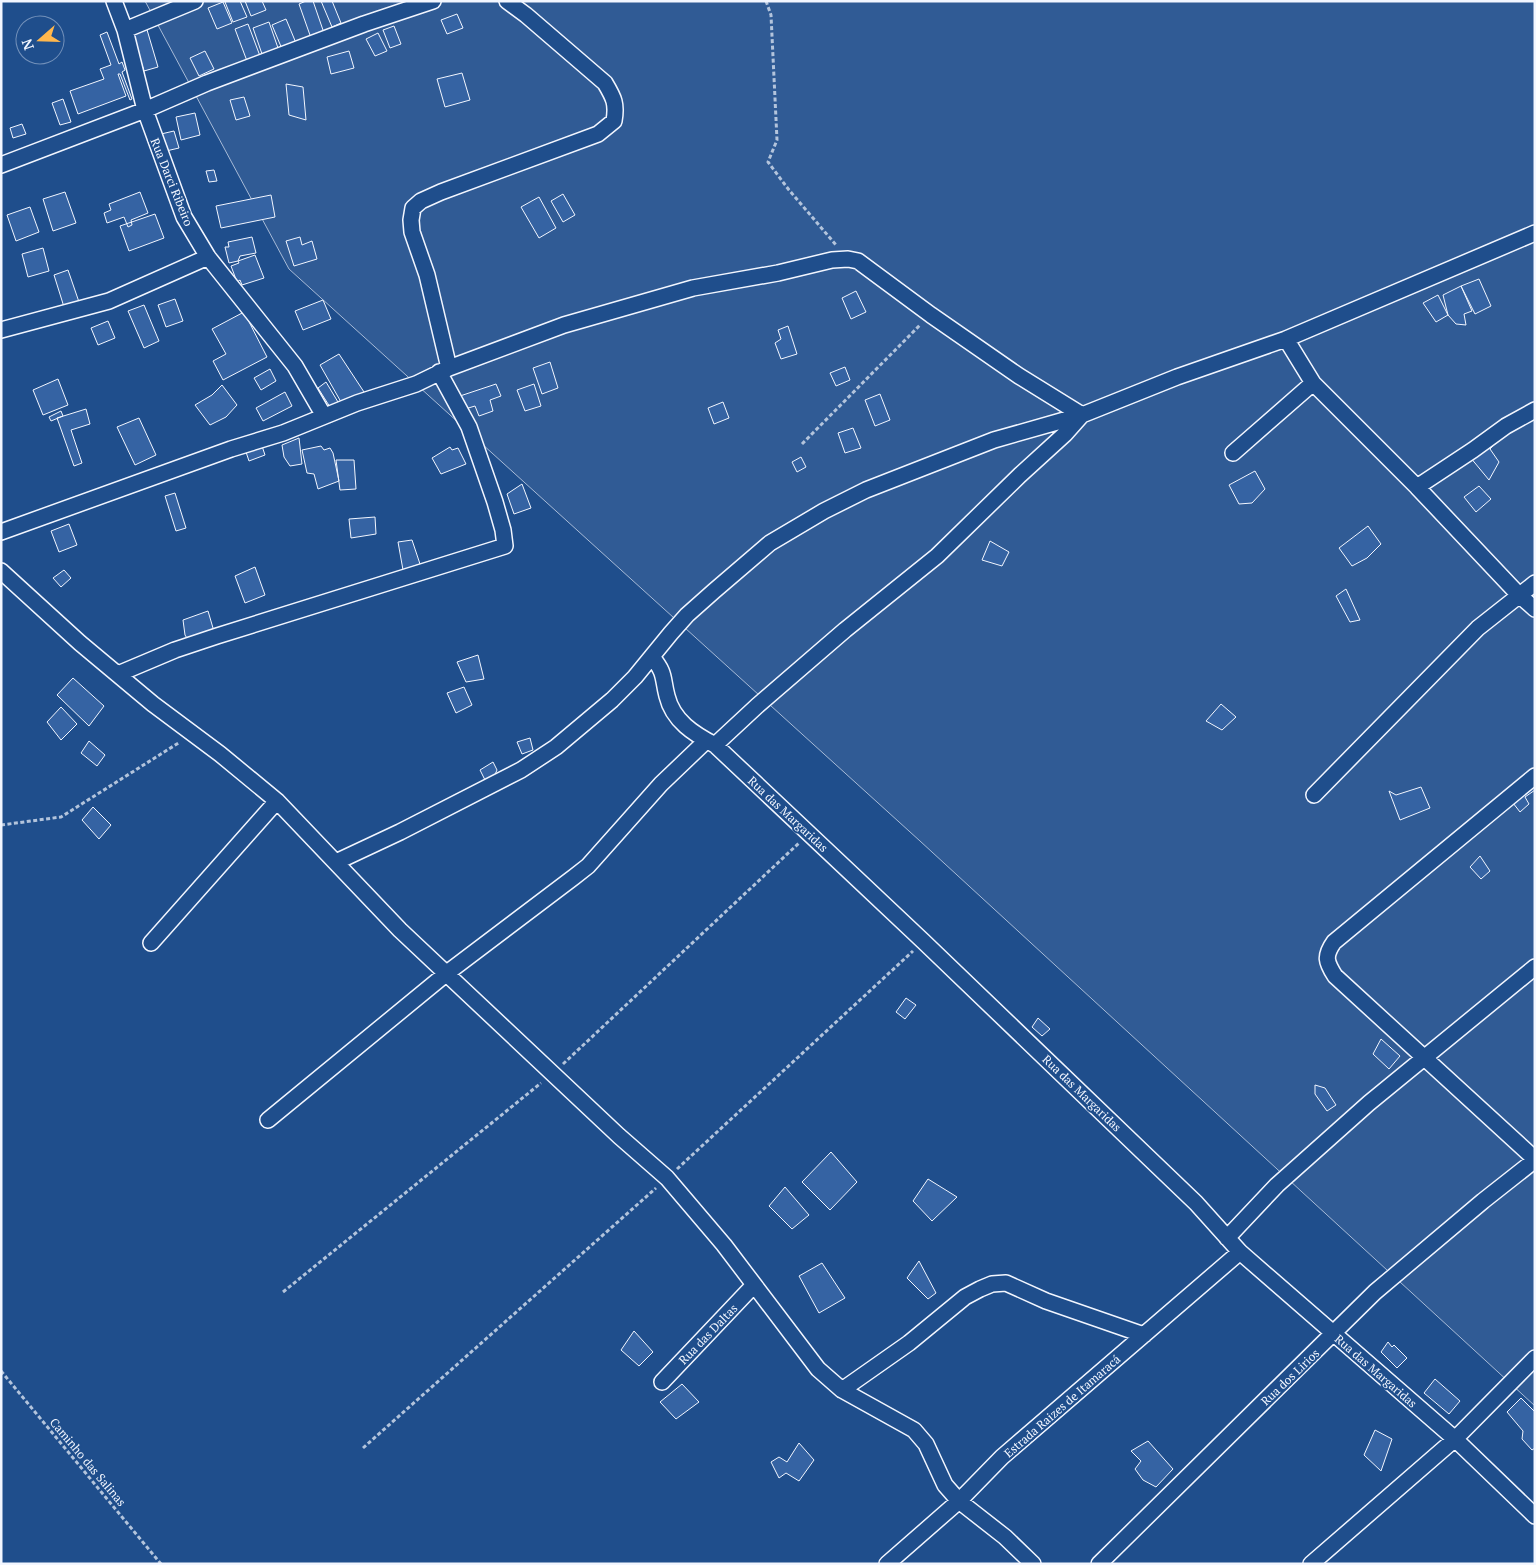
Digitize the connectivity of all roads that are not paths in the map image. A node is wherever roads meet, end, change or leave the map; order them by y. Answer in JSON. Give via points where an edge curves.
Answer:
{"nodes":[{"id":1,"x":114,"y":1,"type":"edge"},
{"id":2,"x":194,"y":1,"type":"edge"},
{"id":3,"x":433,"y":1,"type":"edge"},
{"id":4,"x":507,"y":1,"type":"edge"},
{"id":5,"x":125,"y":30,"type":"junction"},
{"id":6,"x":144,"y":110,"type":"junction"},
{"id":7,"x":1,"y":165,"type":"edge"},
{"id":8,"x":1535,"y":233,"type":"edge"},
{"id":9,"x":208,"y":257,"type":"junction"},
{"id":10,"x":1,"y":330,"type":"edge"},
{"id":11,"x":1286,"y":339,"type":"junction"},
{"id":12,"x":444,"y":370,"type":"junction"},
{"id":13,"x":1313,"y":382,"type":"junction"},
{"id":14,"x":1535,"y":410,"type":"edge"},
{"id":15,"x":1082,"y":414,"type":"junction"},
{"id":16,"x":324,"y":416,"type":"junction"},
{"id":17,"x":1233,"y":453,"type":"dead end"},
{"id":18,"x":1417,"y":488,"type":"junction"},
{"id":19,"x":1,"y":532,"type":"edge"},
{"id":20,"x":1,"y":571,"type":"edge"},
{"id":21,"x":1535,"y":583,"type":"edge"},
{"id":22,"x":1519,"y":595,"type":"junction"},
{"id":23,"x":1535,"y":609,"type":"edge"},
{"id":24,"x":652,"y":656,"type":"junction"},
{"id":25,"x":118,"y":674,"type":"junction"},
{"id":26,"x":711,"y":743,"type":"junction"},
{"id":27,"x":1535,"y":776,"type":"edge"},
{"id":28,"x":1314,"y":795,"type":"dead end"},
{"id":29,"x":277,"y":801,"type":"junction"},
{"id":30,"x":336,"y":862,"type":"junction"},
{"id":31,"x":151,"y":943,"type":"dead end"},
{"id":32,"x":1535,"y":967,"type":"edge"},
{"id":33,"x":447,"y":973,"type":"junction"},
{"id":34,"x":1425,"y":1058,"type":"junction"},
{"id":35,"x":268,"y":1120,"type":"dead end"},
{"id":36,"x":1535,"y":1160,"type":"edge"},
{"id":37,"x":1227,"y":1238,"type":"junction"},
{"id":38,"x":1240,"y":1252,"type":"junction"},
{"id":39,"x":754,"y":1285,"type":"junction"},
{"id":40,"x":1334,"y":1334,"type":"junction"},
{"id":41,"x":1144,"y":1335,"type":"junction"},
{"id":42,"x":1535,"y":1358,"type":"edge"},
{"id":43,"x":662,"y":1382,"type":"dead end"},
{"id":44,"x":842,"y":1390,"type":"junction"},
{"id":45,"x":1455,"y":1439,"type":"junction"},
{"id":46,"x":959,"y":1500,"type":"junction"},
{"id":47,"x":1535,"y":1516,"type":"edge"},
{"id":48,"x":887,"y":1564,"type":"edge"},
{"id":49,"x":1033,"y":1564,"type":"edge"},
{"id":50,"x":1099,"y":1564,"type":"edge"},
{"id":51,"x":1311,"y":1564,"type":"edge"}],
"edges":[{"from":1,"to":5,"type":"street","name":"Rua Darci Ribeiro"},
{"from":2,"to":5,"type":"street"},
{"from":3,"to":6,"type":"street","via":[[207,83]]},
{"from":4,"to":12,"type":"street","via":[[605,83],[617,108],[614,122],[598,134],[441,192],[413,208],[412,232],[427,275]]},
{"from":5,"to":6,"type":"street","name":"Rua Darci Ribeiro"},
{"from":6,"to":7,"type":"street"},
{"from":6,"to":9,"type":"street","name":"Rua Darci Ribeiro","via":[[184,217]]},
{"from":8,"to":11,"type":"street"},
{"from":9,"to":10,"type":"street","via":[[109,301]]},
{"from":9,"to":16,"type":"street","name":"Rua Darci Ribeiro","via":[[295,366]]},
{"from":11,"to":13,"type":"street"},
{"from":11,"to":15,"type":"street"},
{"from":12,"to":15,"type":"street","via":[[564,325],[693,288],[848,259],[869,268],[1018,376]]},
{"from":12,"to":16,"type":"street","via":[[416,384]]},
{"from":12,"to":25,"type":"street","via":[[495,502],[505,546],[217,636]]},
{"from":13,"to":17,"type":"street"},
{"from":13,"to":18,"type":"street"},
{"from":14,"to":18,"type":"street","via":[[1506,426]]},
{"from":15,"to":24,"type":"street","via":[[994,440],[866,490],[824,511],[770,543],[687,615]]},
{"from":15,"to":26,"type":"street","via":[[937,556]]},
{"from":16,"to":19,"type":"street"},
{"from":18,"to":22,"type":"street"},
{"from":20,"to":25,"type":"street"},
{"from":21,"to":22,"type":"street"},
{"from":22,"to":23,"type":"street"},
{"from":22,"to":28,"type":"street","via":[[1478,628]]},
{"from":24,"to":26,"type":"street","name":"Rua das Margaridas","via":[[662,672],[667,699],[679,721]]},
{"from":24,"to":30,"type":"street","via":[[635,677],[584,724],[521,770]]},
{"from":25,"to":29,"type":"street","via":[[256,781]]},
{"from":26,"to":33,"type":"street","via":[[661,784],[588,866]]},
{"from":26,"to":37,"type":"street","name":"Rua das Margaridas","via":[[924,941],[1196,1203]]},
{"from":27,"to":34,"type":"street","via":[[1328,950],[1328,964],[1335,976]]},
{"from":29,"to":30,"type":"street"},
{"from":29,"to":31,"type":"street"},
{"from":30,"to":33,"type":"street","via":[[400,930]]},
{"from":32,"to":34,"type":"street"},
{"from":33,"to":35,"type":"street"},
{"from":33,"to":39,"type":"street","via":[[667,1178]]},
{"from":34,"to":36,"type":"street"},
{"from":34,"to":37,"type":"street","via":[[1277,1185]]},
{"from":36,"to":40,"type":"street","name":"Rua dos Lirios","via":[[1412,1259]]},
{"from":37,"to":38,"type":"street","name":"Rua das Margaridas"},
{"from":38,"to":40,"type":"street","name":"Rua das Margaridas"},
{"from":38,"to":41,"type":"street","name":"Estrada Raizes de Itamaracá"},
{"from":39,"to":43,"type":"street","name":"Rua das Daltas"},
{"from":39,"to":44,"type":"street","via":[[818,1369]]},
{"from":40,"to":45,"type":"street","name":"Rua das Margaridas"},
{"from":40,"to":50,"type":"street","name":"Rua dos Lirios"},
{"from":41,"to":44,"type":"street","via":[[1046,1301],[1006,1282],[992,1284],[965,1297],[909,1343]]},
{"from":41,"to":46,"type":"street","name":"Estrada Raizes de Itamaracá","via":[[1002,1457]]},
{"from":42,"to":45,"type":"street"},
{"from":44,"to":46,"type":"street","via":[[914,1430],[926,1444],[945,1485]]},
{"from":45,"to":47,"type":"street","name":"Rua das Margaridas"},
{"from":45,"to":51,"type":"street"},
{"from":46,"to":48,"type":"street","name":"Estrada Raizes de Itamaracá"},
{"from":46,"to":49,"type":"street"}]}
